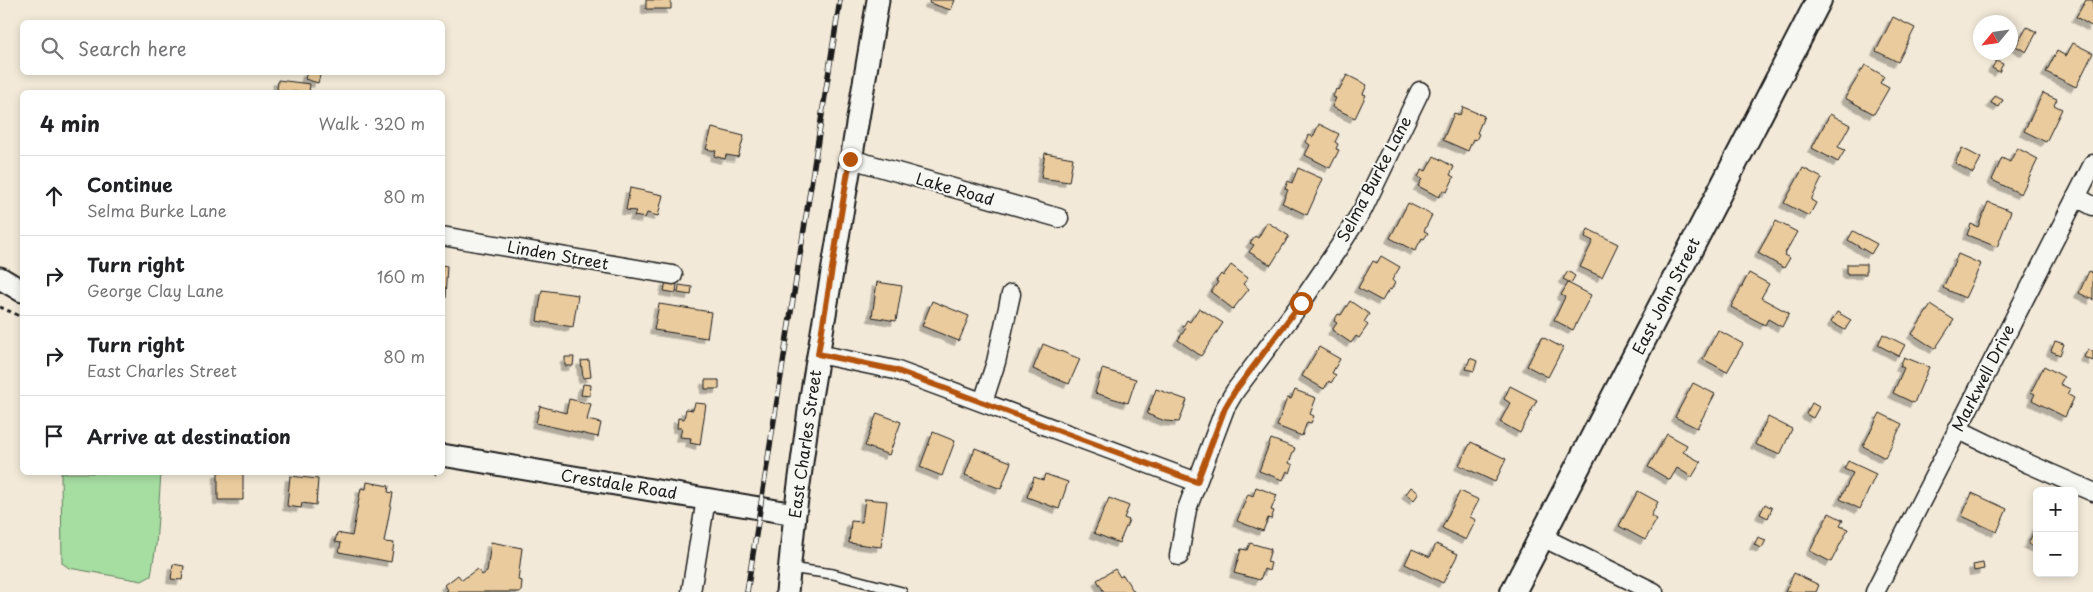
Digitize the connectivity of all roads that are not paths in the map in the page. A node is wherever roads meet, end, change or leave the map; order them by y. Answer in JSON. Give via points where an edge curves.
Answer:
{"nodes":[{"id":1,"x":878,"y":0,"type":"edge"},
{"id":2,"x":1819,"y":0,"type":"edge"},
{"id":3,"x":1420,"y":91,"type":"dead end"},
{"id":4,"x":850,"y":159,"type":"junction"},
{"id":5,"x":2093,"y":164,"type":"edge"},
{"id":6,"x":2076,"y":198,"type":"junction"},
{"id":7,"x":2093,"y":206,"type":"edge"},
{"id":8,"x":1060,"y":218,"type":"dead end"},
{"id":9,"x":445,"y":237,"type":"edge"},
{"id":10,"x":673,"y":275,"type":"dead end"},
{"id":11,"x":0,"y":278,"type":"edge"},
{"id":12,"x":20,"y":290,"type":"edge"},
{"id":13,"x":1012,"y":294,"type":"dead end"},
{"id":14,"x":818,"y":354,"type":"junction"},
{"id":15,"x":983,"y":402,"type":"junction"},
{"id":16,"x":1957,"y":429,"type":"junction"},
{"id":17,"x":445,"y":456,"type":"edge"},
{"id":18,"x":1197,"y":482,"type":"junction"},
{"id":19,"x":2093,"y":492,"type":"edge"},
{"id":20,"x":706,"y":499,"type":"junction"},
{"id":21,"x":794,"y":514,"type":"junction"},
{"id":22,"x":1542,"y":537,"type":"junction"},
{"id":23,"x":1178,"y":556,"type":"dead end"},
{"id":24,"x":789,"y":568,"type":"junction"},
{"id":25,"x":691,"y":592,"type":"edge"},
{"id":26,"x":787,"y":592,"type":"edge"},
{"id":27,"x":902,"y":592,"type":"edge"},
{"id":28,"x":1514,"y":592,"type":"edge"},
{"id":29,"x":1654,"y":592,"type":"edge"},
{"id":30,"x":1875,"y":592,"type":"edge"}],
"edges":[{"from":1,"to":4,"type":"street","name":"East Charles Street"},
{"from":2,"to":22,"type":"main road","name":"East John Street"},
{"from":3,"to":18,"type":"street","name":"Selma Burke Lane","via":[[1362,211],[1225,408]]},
{"from":4,"to":8,"type":"street","name":"Lake Road"},
{"from":4,"to":14,"type":"street","name":"East Charles Street"},
{"from":5,"to":6,"type":"street","name":"Markwell Drive"},
{"from":6,"to":7,"type":"street"},
{"from":6,"to":16,"type":"street","name":"Markwell Drive"},
{"from":9,"to":10,"type":"street","name":"Linden Street"},
{"from":11,"to":12,"type":"street"},
{"from":13,"to":15,"type":"street"},
{"from":14,"to":15,"type":"street","via":[[895,370]]},
{"from":14,"to":21,"type":"street","name":"East Charles Street"},
{"from":15,"to":18,"type":"street"},
{"from":16,"to":19,"type":"street"},
{"from":16,"to":30,"type":"street","name":"Markwell Drive"},
{"from":17,"to":20,"type":"street","name":"Crestdale Road"},
{"from":18,"to":23,"type":"street","name":"Selma Burke Lane","via":[[1187,509]]},
{"from":20,"to":21,"type":"street","name":"Crestdale Road"},
{"from":20,"to":25,"type":"street"},
{"from":21,"to":24,"type":"street","name":"East Charles Street"},
{"from":22,"to":28,"type":"main road","name":"East John Street"},
{"from":22,"to":29,"type":"street"},
{"from":24,"to":26,"type":"street","name":"East Charles Street"},
{"from":24,"to":27,"type":"lane","via":[[832,574]]}]}
